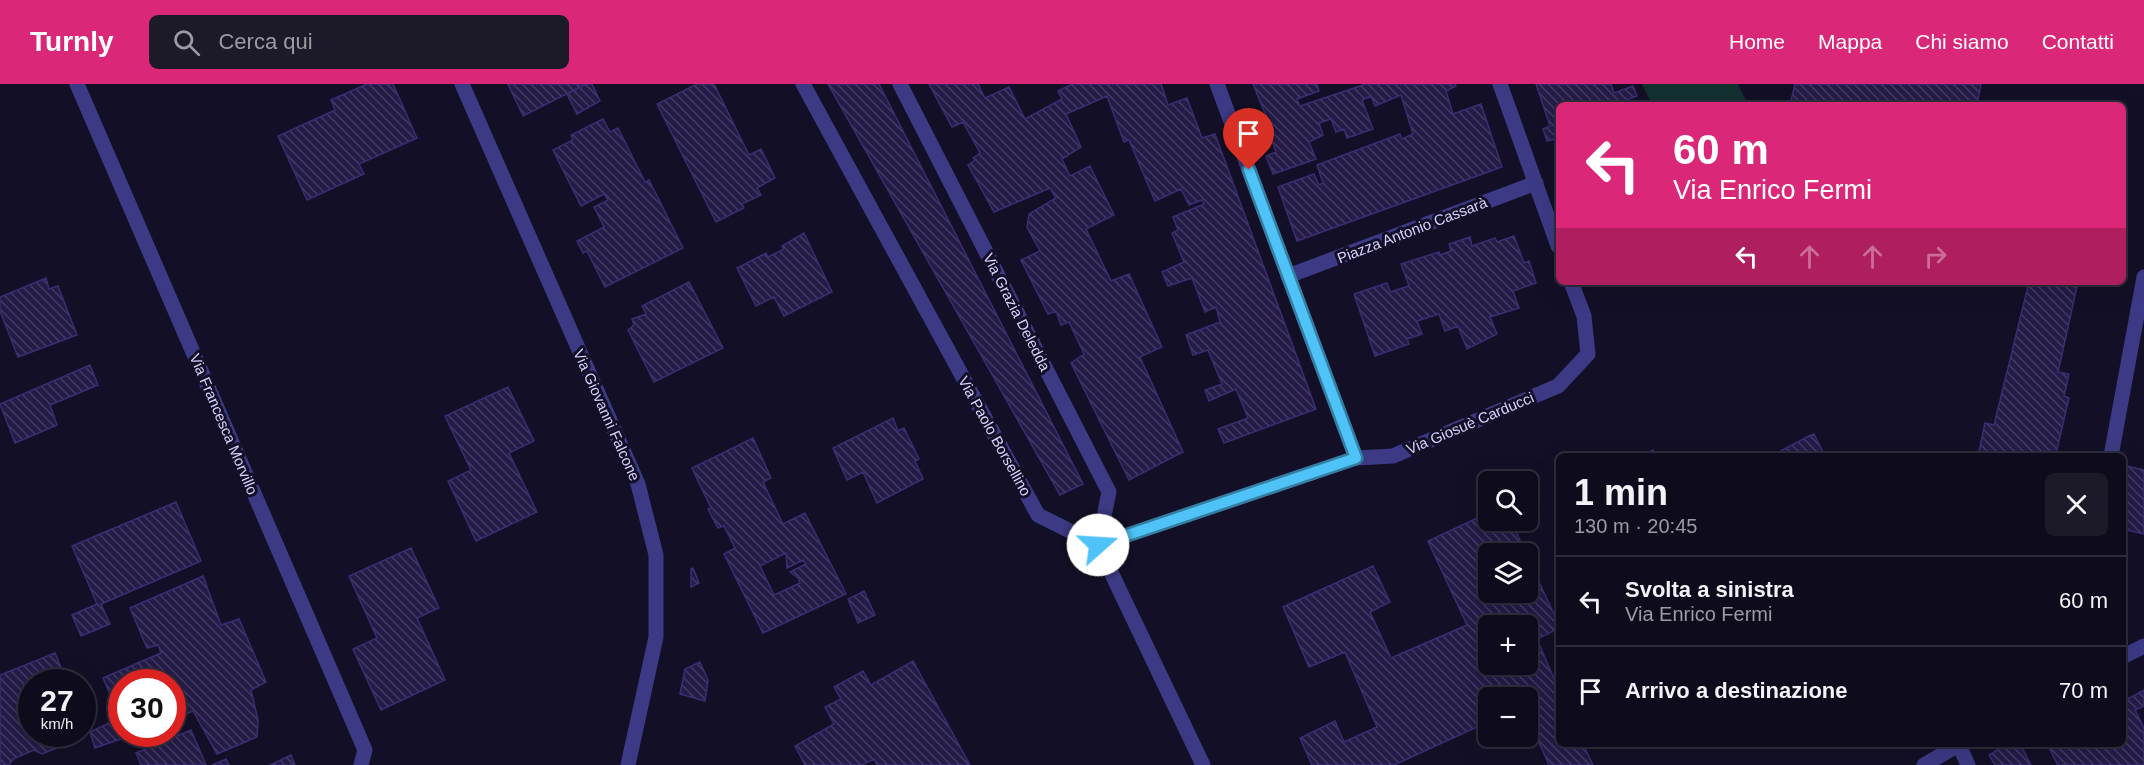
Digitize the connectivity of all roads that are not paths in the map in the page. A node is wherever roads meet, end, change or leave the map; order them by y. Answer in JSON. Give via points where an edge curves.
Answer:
{"nodes":[{"id":1,"x":77,"y":84,"type":"edge"},
{"id":2,"x":462,"y":84,"type":"edge"},
{"id":3,"x":803,"y":84,"type":"edge"},
{"id":4,"x":900,"y":84,"type":"edge"},
{"id":5,"x":1217,"y":84,"type":"edge"},
{"id":6,"x":1500,"y":84,"type":"edge"},
{"id":7,"x":1536,"y":183,"type":"junction"},
{"id":8,"x":1556,"y":240,"type":"edge"},
{"id":9,"x":1288,"y":276,"type":"junction"},
{"id":10,"x":2144,"y":277,"type":"edge"},
{"id":11,"x":1573,"y":285,"type":"edge"},
{"id":12,"x":2111,"y":453,"type":"edge"},
{"id":13,"x":1356,"y":458,"type":"junction"},
{"id":14,"x":1098,"y":545,"type":"junction"},
{"id":15,"x":2144,"y":646,"type":"edge"},
{"id":16,"x":2126,"y":655,"type":"edge"},
{"id":17,"x":1955,"y":747,"type":"edge"},
{"id":18,"x":1961,"y":747,"type":"edge"},
{"id":19,"x":361,"y":765,"type":"edge"},
{"id":20,"x":628,"y":765,"type":"edge"},
{"id":21,"x":1203,"y":765,"type":"edge"},
{"id":22,"x":1924,"y":765,"type":"edge"},
{"id":23,"x":1968,"y":765,"type":"edge"}],
"edges":[{"from":1,"to":19,"type":"street","name":"Via Francesca Morvillo","via":[[366,750]]},
{"from":2,"to":20,"type":"street","name":"Via Giovanni Falcone","via":[[638,484],[656,555],[656,637]]},
{"from":3,"to":14,"type":"street","name":"Via Paolo Borsellino","via":[[1038,515]]},
{"from":4,"to":14,"type":"street","name":"Via Grazia Deledda","via":[[1110,492]]},
{"from":5,"to":9,"type":"street"},
{"from":6,"to":7,"type":"street"},
{"from":7,"to":8,"type":"street"},
{"from":7,"to":9,"type":"street","name":"Piazza Antonio Cassarà"},
{"from":9,"to":13,"type":"street"},
{"from":10,"to":12,"type":"street"},
{"from":11,"to":13,"type":"street","name":"Via Giosuè Carducci","via":[[1584,316],[1588,354],[1558,386],[1393,456]]},
{"from":13,"to":14,"type":"street","name":"Via Giosuè Carducci"},
{"from":14,"to":21,"type":"street"},
{"from":15,"to":16,"type":"street"},
{"from":17,"to":22,"type":"street"},
{"from":18,"to":23,"type":"street"}]}
